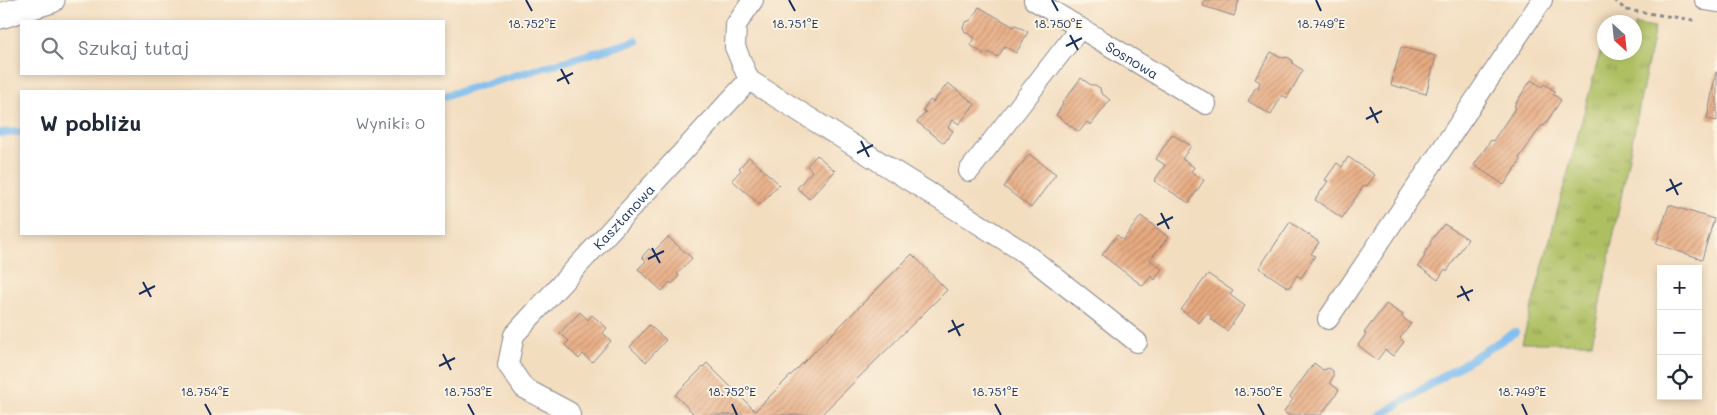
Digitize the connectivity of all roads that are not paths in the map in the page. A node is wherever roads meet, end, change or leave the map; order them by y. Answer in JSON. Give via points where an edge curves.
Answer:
{"nodes":[{"id":1,"x":52,"y":0,"type":"edge"},
{"id":2,"x":753,"y":0,"type":"edge"},
{"id":3,"x":1034,"y":0,"type":"edge"},
{"id":4,"x":1542,"y":0,"type":"edge"},
{"id":5,"x":1705,"y":0,"type":"edge"},
{"id":6,"x":1717,"y":2,"type":"edge"},
{"id":7,"x":0,"y":16,"type":"edge"},
{"id":8,"x":1080,"y":28,"type":"junction"},
{"id":9,"x":749,"y":80,"type":"junction"},
{"id":10,"x":1206,"y":104,"type":"dead end"},
{"id":11,"x":969,"y":171,"type":"dead end"},
{"id":12,"x":1328,"y":319,"type":"dead end"},
{"id":13,"x":1137,"y":342,"type":"dead end"},
{"id":14,"x":570,"y":415,"type":"edge"}],
"edges":[{"from":1,"to":7,"type":"street"},
{"from":2,"to":9,"type":"street","via":[[736,25],[735,47]]},
{"from":3,"to":8,"type":"street","name":"Sosnowa"},
{"from":4,"to":12,"type":"street"},
{"from":5,"to":6,"type":"street"},
{"from":8,"to":10,"type":"street","name":"Sosnowa"},
{"from":8,"to":11,"type":"street"},
{"from":9,"to":13,"type":"street","via":[[1022,251]]},
{"from":9,"to":14,"type":"street","name":"Kasztanowa","via":[[514,335],[508,365],[524,388]]}]}
